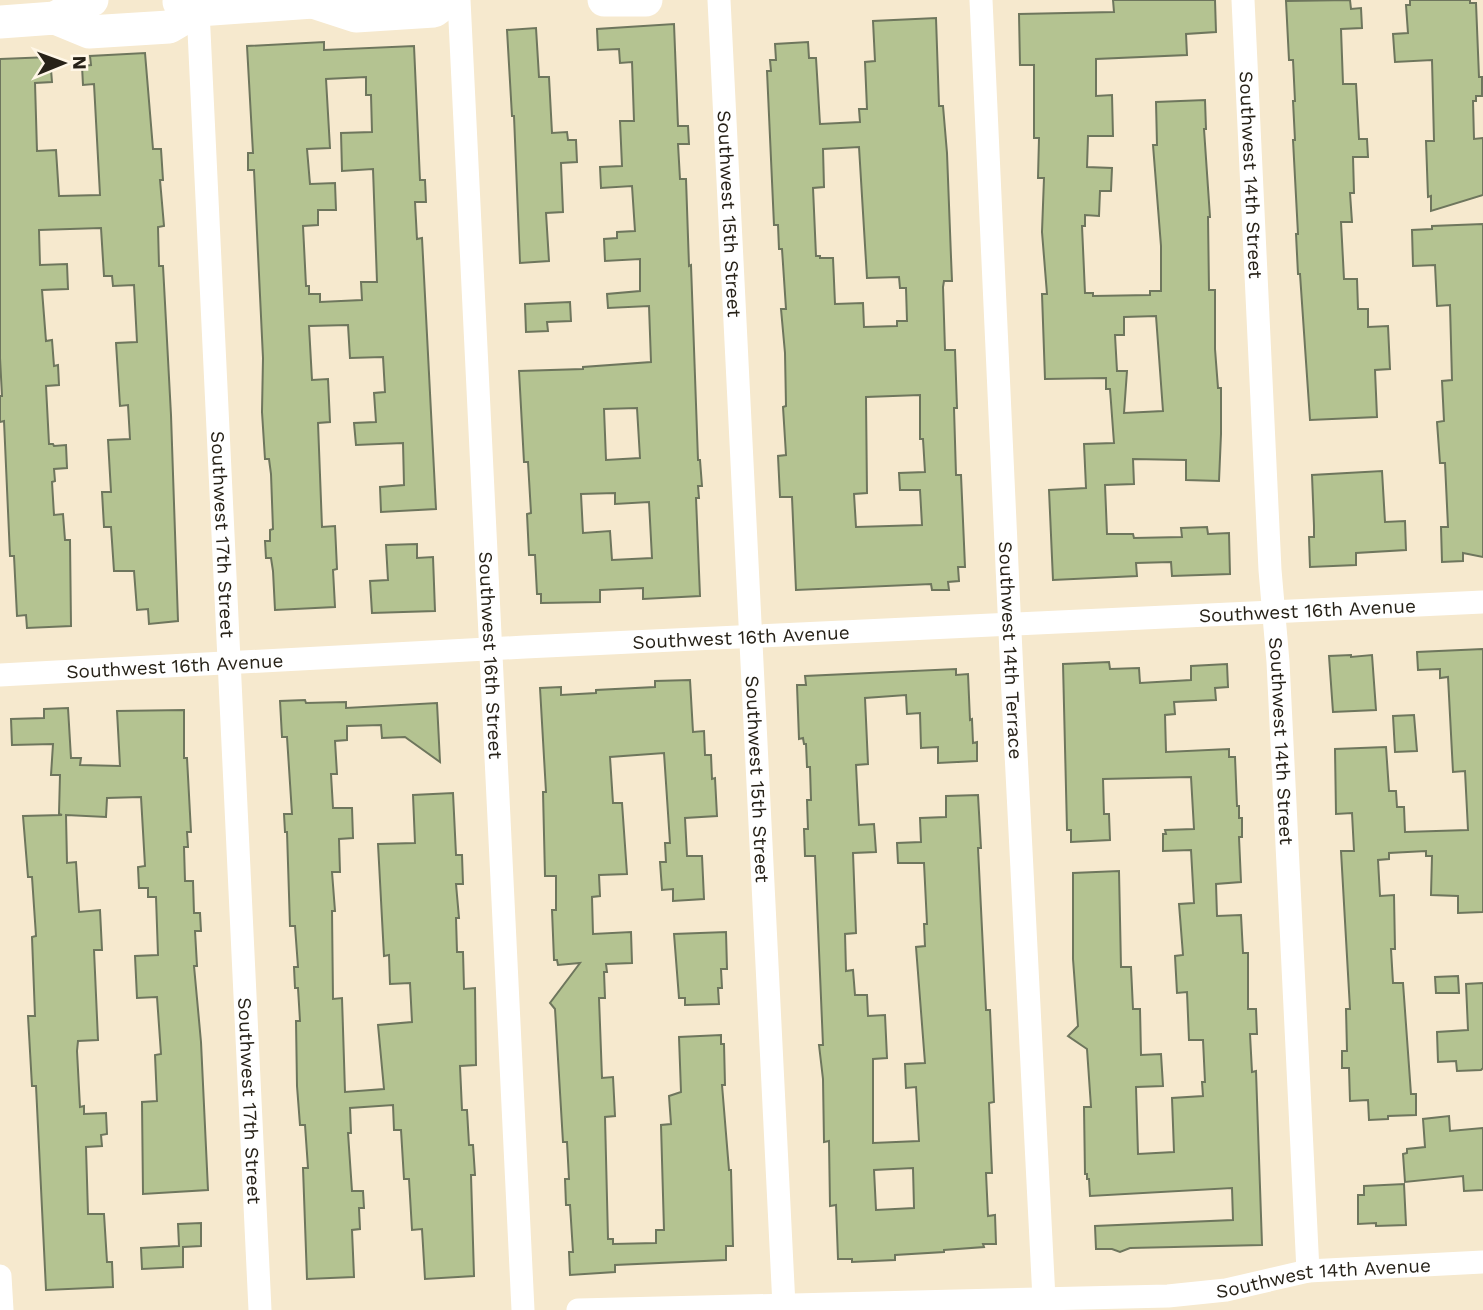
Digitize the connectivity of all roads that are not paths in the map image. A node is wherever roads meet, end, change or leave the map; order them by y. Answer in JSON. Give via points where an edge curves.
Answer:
{"nodes":[{"id":1,"x":92,"y":0,"type":"edge"},
{"id":2,"x":449,"y":0,"type":"edge"},
{"id":3,"x":459,"y":0,"type":"edge"},
{"id":4,"x":604,"y":0,"type":"edge"},
{"id":5,"x":646,"y":0,"type":"edge"},
{"id":6,"x":719,"y":0,"type":"edge"},
{"id":7,"x":981,"y":0,"type":"edge"},
{"id":8,"x":1242,"y":0,"type":"edge"},
{"id":9,"x":315,"y":1,"type":"edge"},
{"id":10,"x":186,"y":5,"type":"edge"},
{"id":11,"x":55,"y":9,"type":"edge"},
{"id":12,"x":0,"y":22,"type":"edge"},
{"id":13,"x":1483,"y":602,"type":"edge"},
{"id":14,"x":1272,"y":612,"type":"junction"},
{"id":15,"x":1010,"y":626,"type":"junction"},
{"id":16,"x":751,"y":636,"type":"junction"},
{"id":17,"x":490,"y":649,"type":"junction"},
{"id":18,"x":229,"y":663,"type":"junction"},
{"id":19,"x":0,"y":675,"type":"edge"},
{"id":20,"x":1483,"y":1262,"type":"edge"},
{"id":21,"x":1308,"y":1271,"type":"junction"},
{"id":22,"x":0,"y":1276,"type":"edge"},
{"id":23,"x":1044,"y":1299,"type":"junction"},
{"id":24,"x":1169,"y":1303,"type":"edge"},
{"id":25,"x":784,"y":1306,"type":"junction"},
{"id":26,"x":827,"y":1308,"type":"edge"},
{"id":27,"x":2,"y":1310,"type":"edge"},
{"id":28,"x":260,"y":1310,"type":"edge"},
{"id":29,"x":523,"y":1310,"type":"edge"},
{"id":30,"x":578,"y":1310,"type":"edge"}],
"edges":[{"from":1,"to":11,"type":"main road"},
{"from":2,"to":9,"type":"main road","via":[[434,11],[355,16]]},
{"from":3,"to":17,"type":"street","name":"Southwest 16th Street"},
{"from":4,"to":5,"type":"main road"},
{"from":6,"to":16,"type":"street","name":"Southwest 15th Street"},
{"from":7,"to":15,"type":"street","name":"Southwest 14th Terrace"},
{"from":8,"to":14,"type":"street","name":"Southwest 14th Street"},
{"from":9,"to":10,"type":"main road"},
{"from":10,"to":11,"type":"main road","via":[[169,27],[89,32]]},
{"from":10,"to":18,"type":"street","name":"Southwest 17th Street"},
{"from":11,"to":12,"type":"main road"},
{"from":13,"to":14,"type":"street","name":"Southwest 16th Avenue"},
{"from":14,"to":15,"type":"street","name":"Southwest 16th Avenue"},
{"from":14,"to":21,"type":"street","name":"Southwest 14th Street"},
{"from":15,"to":16,"type":"street","name":"Southwest 16th Avenue"},
{"from":15,"to":23,"type":"street","name":"Southwest 14th Terrace"},
{"from":16,"to":17,"type":"street","name":"Southwest 16th Avenue"},
{"from":16,"to":25,"type":"street","name":"Southwest 15th Street"},
{"from":17,"to":18,"type":"street","name":"Southwest 16th Avenue"},
{"from":17,"to":29,"type":"street","name":"Southwest 16th Street"},
{"from":18,"to":19,"type":"street","name":"Southwest 16th Avenue"},
{"from":18,"to":28,"type":"street","name":"Southwest 17th Street"},
{"from":20,"to":21,"type":"street","name":"Southwest 14th Avenue"},
{"from":21,"to":24,"type":"street","name":"Southwest 14th Avenue"},
{"from":22,"to":27,"type":"street"},
{"from":23,"to":24,"type":"street","name":"Southwest 14th Avenue"},
{"from":23,"to":26,"type":"street","name":"Southwest 14th Avenue"},
{"from":25,"to":26,"type":"street","name":"Southwest 14th Avenue"},
{"from":25,"to":30,"type":"street","name":"Southwest 14th Avenue"}]}
